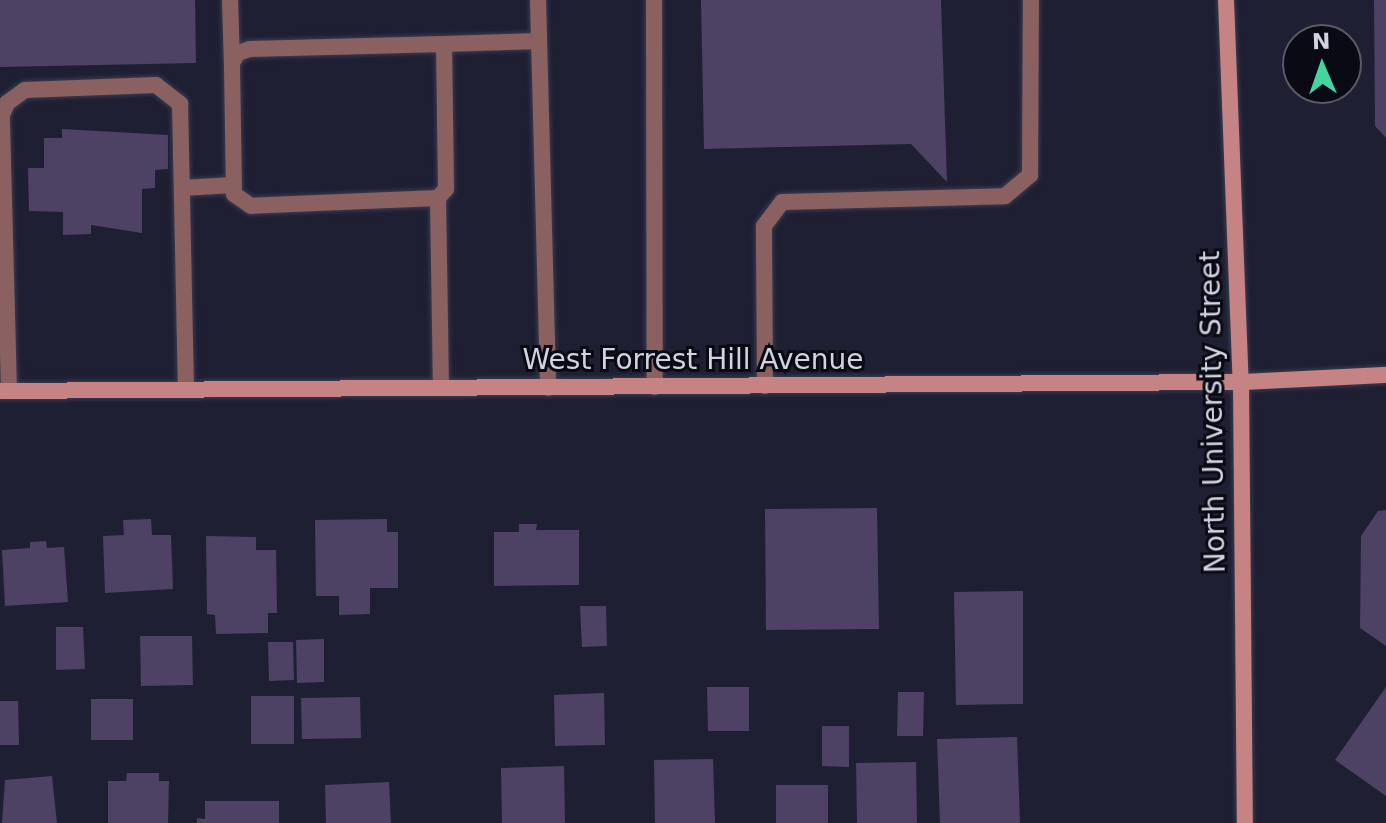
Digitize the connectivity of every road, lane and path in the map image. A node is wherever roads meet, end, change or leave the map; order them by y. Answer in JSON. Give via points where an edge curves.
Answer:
{"nodes":[{"id":1,"x":230,"y":0,"type":"edge"},
{"id":2,"x":538,"y":0,"type":"edge"},
{"id":3,"x":654,"y":0,"type":"edge"},
{"id":4,"x":1031,"y":0,"type":"edge"},
{"id":5,"x":1226,"y":0,"type":"edge"},
{"id":6,"x":539,"y":41,"type":"junction"},
{"id":7,"x":444,"y":44,"type":"junction"},
{"id":8,"x":232,"y":63,"type":"junction"},
{"id":9,"x":1,"y":115,"type":"edge"},
{"id":10,"x":234,"y":185,"type":"junction"},
{"id":11,"x":182,"y":188,"type":"junction"},
{"id":12,"x":438,"y":198,"type":"junction"},
{"id":13,"x":1386,"y":375,"type":"edge"},
{"id":14,"x":1241,"y":382,"type":"junction"},
{"id":15,"x":765,"y":386,"type":"junction"},
{"id":16,"x":655,"y":387,"type":"junction"},
{"id":17,"x":441,"y":388,"type":"junction"},
{"id":18,"x":548,"y":388,"type":"junction"},
{"id":19,"x":186,"y":390,"type":"junction"},
{"id":20,"x":4,"y":391,"type":"edge"},
{"id":21,"x":1245,"y":823,"type":"edge"}],
"edges":[{"from":1,"to":8,"type":"lane"},
{"from":2,"to":6,"type":"lane"},
{"from":3,"to":16,"type":"lane"},
{"from":4,"to":15,"type":"lane","via":[[1030,175],[1005,196],[782,202],[764,226]]},
{"from":5,"to":14,"type":"main road","name":"North University Street"},
{"from":6,"to":7,"type":"lane"},
{"from":6,"to":18,"type":"lane"},
{"from":7,"to":8,"type":"lane","via":[[250,49],[238,53]]},
{"from":7,"to":12,"type":"lane","via":[[446,189]]},
{"from":8,"to":10,"type":"lane"},
{"from":9,"to":11,"type":"lane","via":[[25,90],[156,85],[180,104]]},
{"from":9,"to":20,"type":"lane"},
{"from":10,"to":11,"type":"lane"},
{"from":10,"to":12,"type":"lane","via":[[234,194],[251,206]]},
{"from":11,"to":19,"type":"lane"},
{"from":12,"to":17,"type":"lane"},
{"from":13,"to":14,"type":"main road","name":"West Forrest Hill Avenue"},
{"from":14,"to":15,"type":"main road","name":"West Forrest Hill Avenue"},
{"from":14,"to":21,"type":"main road","name":"North University Street"},
{"from":15,"to":16,"type":"main road","name":"West Forrest Hill Avenue"},
{"from":16,"to":18,"type":"main road","name":"West Forrest Hill Avenue"},
{"from":17,"to":18,"type":"main road","name":"West Forrest Hill Avenue"},
{"from":17,"to":19,"type":"main road","name":"West Forrest Hill Avenue"},
{"from":19,"to":20,"type":"main road","name":"West Forrest Hill Avenue"}]}
